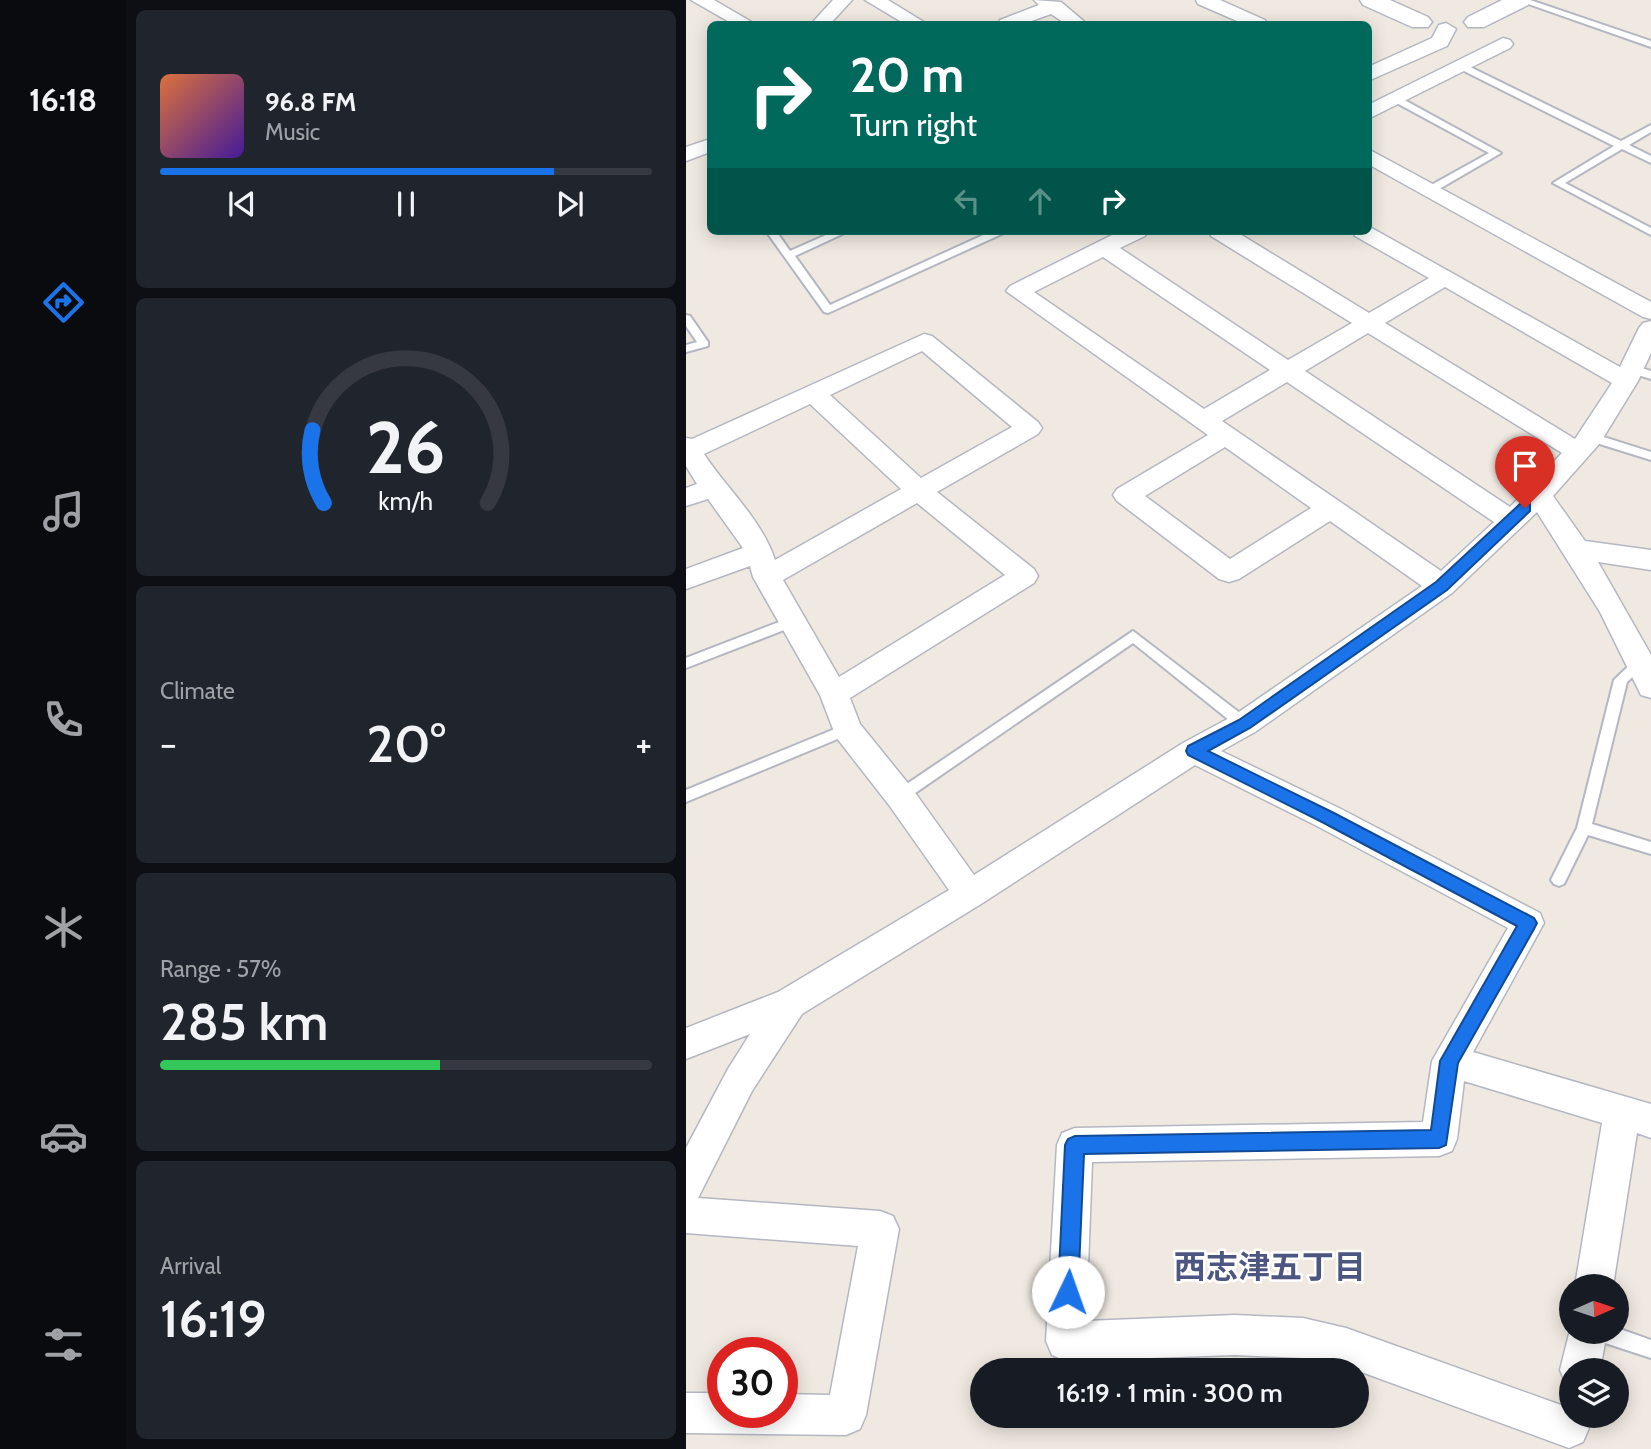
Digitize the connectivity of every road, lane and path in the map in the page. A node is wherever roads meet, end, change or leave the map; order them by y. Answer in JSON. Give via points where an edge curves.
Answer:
{"nodes":[{"id":1,"x":700,"y":0,"type":"edge"},
{"id":2,"x":842,"y":0,"type":"edge"},
{"id":3,"x":874,"y":0,"type":"edge"},
{"id":4,"x":1205,"y":0,"type":"edge"},
{"id":5,"x":1371,"y":0,"type":"edge"},
{"id":6,"x":1520,"y":0,"type":"edge"},
{"id":7,"x":1048,"y":3,"type":"edge"},
{"id":8,"x":740,"y":21,"type":"edge"},
{"id":9,"x":823,"y":21,"type":"edge"},
{"id":10,"x":912,"y":21,"type":"edge"},
{"id":11,"x":1013,"y":21,"type":"edge"},
{"id":12,"x":1074,"y":21,"type":"edge"},
{"id":13,"x":1251,"y":21,"type":"edge"},
{"id":14,"x":1420,"y":22,"type":"joint"},
{"id":15,"x":1476,"y":22,"type":"joint"},
{"id":16,"x":1447,"y":29,"type":"junction"},
{"id":17,"x":1503,"y":44,"type":"dead end"},
{"id":18,"x":1651,"y":44,"type":"edge"},
{"id":19,"x":1461,"y":66,"type":"junction"},
{"id":20,"x":1372,"y":73,"type":"edge"},
{"id":21,"x":1396,"y":99,"type":"junction"},
{"id":22,"x":1372,"y":111,"type":"edge"},
{"id":23,"x":1651,"y":128,"type":"edge"},
{"id":24,"x":1621,"y":145,"type":"junction"},
{"id":25,"x":707,"y":149,"type":"edge"},
{"id":26,"x":686,"y":155,"type":"edge"},
{"id":27,"x":1372,"y":157,"type":"edge"},
{"id":28,"x":1651,"y":160,"type":"edge"},
{"id":29,"x":1430,"y":190,"type":"junction"},
{"id":30,"x":1651,"y":232,"type":"edge"},
{"id":31,"x":774,"y":235,"type":"edge"},
{"id":32,"x":835,"y":235,"type":"edge"},
{"id":33,"x":995,"y":235,"type":"edge"},
{"id":34,"x":1128,"y":235,"type":"edge"},
{"id":35,"x":1226,"y":235,"type":"edge"},
{"id":36,"x":1370,"y":235,"type":"edge"},
{"id":37,"x":1104,"y":248,"type":"junction"},
{"id":38,"x":789,"y":255,"type":"junction"},
{"id":39,"x":1445,"y":278,"type":"junction"},
{"id":40,"x":1651,"y":312,"type":"edge"},
{"id":41,"x":686,"y":318,"type":"edge"},
{"id":42,"x":1369,"y":323,"type":"junction"},
{"id":43,"x":1651,"y":328,"type":"edge"},
{"id":44,"x":686,"y":349,"type":"edge"},
{"id":45,"x":1289,"y":371,"type":"junction"},
{"id":46,"x":1636,"y":375,"type":"edge"},
{"id":47,"x":813,"y":393,"type":"junction"},
{"id":48,"x":1204,"y":420,"type":"junction"},
{"id":49,"x":1226,"y":436,"type":"junction"},
{"id":50,"x":1585,"y":444,"type":"junction"},
{"id":51,"x":688,"y":449,"type":"edge"},
{"id":52,"x":1651,"y":456,"type":"edge"},
{"id":53,"x":713,"y":488,"type":"junction"},
{"id":54,"x":920,"y":492,"type":"junction"},
{"id":55,"x":1539,"y":495,"type":"junction"},
{"id":56,"x":686,"y":498,"type":"edge"},
{"id":57,"x":1331,"y":508,"type":"junction"},
{"id":58,"x":1511,"y":520,"type":"junction"},
{"id":59,"x":1578,"y":550,"type":"junction"},
{"id":60,"x":1651,"y":560,"type":"edge"},
{"id":61,"x":763,"y":564,"type":"junction"},
{"id":62,"x":686,"y":579,"type":"edge"},
{"id":63,"x":1441,"y":586,"type":"junction"},
{"id":64,"x":792,"y":622,"type":"junction"},
{"id":65,"x":686,"y":663,"type":"edge"},
{"id":66,"x":1648,"y":671,"type":"edge"},
{"id":67,"x":834,"y":694,"type":"junction"},
{"id":68,"x":1244,"y":724,"type":"junction"},
{"id":69,"x":847,"y":729,"type":"junction"},
{"id":70,"x":1194,"y":751,"type":"junction"},
{"id":71,"x":686,"y":796,"type":"edge"},
{"id":72,"x":900,"y":796,"type":"junction"},
{"id":73,"x":1584,"y":828,"type":"junction"},
{"id":74,"x":1651,"y":848,"type":"edge"},
{"id":75,"x":1559,"y":880,"type":"dead end"},
{"id":76,"x":970,"y":894,"type":"junction"},
{"id":77,"x":790,"y":1003,"type":"junction"},
{"id":78,"x":686,"y":1044,"type":"edge"},
{"id":79,"x":1449,"y":1061,"type":"junction"},
{"id":80,"x":1637,"y":1116,"type":"edge"},
{"id":81,"x":686,"y":1185,"type":"edge"},
{"id":82,"x":686,"y":1215,"type":"edge"},
{"id":83,"x":1597,"y":1274,"type":"edge"},
{"id":84,"x":1629,"y":1342,"type":"edge"},
{"id":85,"x":1651,"y":1349,"type":"edge"},
{"id":86,"x":686,"y":1413,"type":"edge"},
{"id":87,"x":1569,"y":1431,"type":"edge"}],
"edges":[{"from":1,"to":8,"type":"street"},
{"from":2,"to":9,"type":"street"},
{"from":3,"to":10,"type":"street"},
{"from":4,"to":13,"type":"street"},
{"from":5,"to":14,"type":"street"},
{"from":6,"to":15,"type":"street"},
{"from":6,"to":18,"type":"lane"},
{"from":7,"to":11,"type":"street"},
{"from":7,"to":12,"type":"street"},
{"from":14,"to":16,"type":"street"},
{"from":15,"to":16,"type":"street"},
{"from":16,"to":20,"type":"street","via":[[1440,42]]},
{"from":17,"to":19,"type":"street"},
{"from":19,"to":21,"type":"street"},
{"from":19,"to":24,"type":"lane"},
{"from":21,"to":22,"type":"street"},
{"from":21,"to":29,"type":"lane","via":[[1496,153]]},
{"from":23,"to":24,"type":"lane"},
{"from":24,"to":28,"type":"lane"},
{"from":24,"to":30,"type":"lane","via":[[1558,183]]},
{"from":25,"to":26,"type":"street"},
{"from":27,"to":29,"type":"street"},
{"from":29,"to":40,"type":"street"},
{"from":31,"to":38,"type":"lane"},
{"from":32,"to":38,"type":"lane"},
{"from":33,"to":38,"type":"lane","via":[[828,310]]},
{"from":34,"to":37,"type":"street"},
{"from":35,"to":42,"type":"street"},
{"from":36,"to":39,"type":"street"},
{"from":37,"to":45,"type":"street"},
{"from":37,"to":48,"type":"street","via":[[1018,291]]},
{"from":39,"to":42,"type":"street"},
{"from":39,"to":46,"type":"street"},
{"from":41,"to":44,"type":"lane","via":[[704,344]]},
{"from":42,"to":45,"type":"street"},
{"from":42,"to":50,"type":"street"},
{"from":43,"to":46,"type":"street"},
{"from":45,"to":48,"type":"street"},
{"from":45,"to":58,"type":"street"},
{"from":46,"to":50,"type":"street"},
{"from":47,"to":51,"type":"street"},
{"from":47,"to":54,"type":"street"},
{"from":47,"to":54,"type":"street","via":[[924,341],[1029,428]]},
{"from":48,"to":49,"type":"street"},
{"from":49,"to":57,"type":"street"},
{"from":49,"to":57,"type":"street","via":[[1126,495],[1229,572]]},
{"from":50,"to":52,"type":"lane"},
{"from":50,"to":55,"type":"street"},
{"from":51,"to":53,"type":"street"},
{"from":53,"to":56,"type":"street"},
{"from":53,"to":61,"type":"street","via":[[748,531]]},
{"from":54,"to":61,"type":"street"},
{"from":54,"to":67,"type":"street","via":[[1024,576]]},
{"from":55,"to":58,"type":"street"},
{"from":55,"to":59,"type":"street"},
{"from":57,"to":63,"type":"street"},
{"from":58,"to":63,"type":"street"},
{"from":59,"to":60,"type":"street"},
{"from":59,"to":66,"type":"street"},
{"from":61,"to":62,"type":"street"},
{"from":61,"to":64,"type":"street"},
{"from":63,"to":68,"type":"street"},
{"from":64,"to":65,"type":"lane"},
{"from":64,"to":67,"type":"street"},
{"from":66,"to":73,"type":"lane","via":[[1620,680]]},
{"from":67,"to":69,"type":"street"},
{"from":68,"to":70,"type":"street"},
{"from":68,"to":72,"type":"lane","via":[[1133,636]]},
{"from":69,"to":71,"type":"lane"},
{"from":69,"to":72,"type":"street"},
{"from":70,"to":76,"type":"street"},
{"from":70,"to":79,"type":"street","via":[[1528,923]]},
{"from":72,"to":76,"type":"street"},
{"from":73,"to":74,"type":"lane"},
{"from":73,"to":75,"type":"lane"},
{"from":76,"to":77,"type":"street"},
{"from":77,"to":78,"type":"street"},
{"from":77,"to":81,"type":"street","via":[[740,1080]]},
{"from":79,"to":80,"type":"street"},
{"from":79,"to":87,"type":"street","via":[[1439,1139],[1075,1145],[1066,1341],[1235,1335],[1303,1338],[1346,1348]]},
{"from":80,"to":83,"type":"street"},
{"from":82,"to":86,"type":"street","via":[[880,1229],[846,1415]]},
{"from":84,"to":85,"type":"lane"}]}
